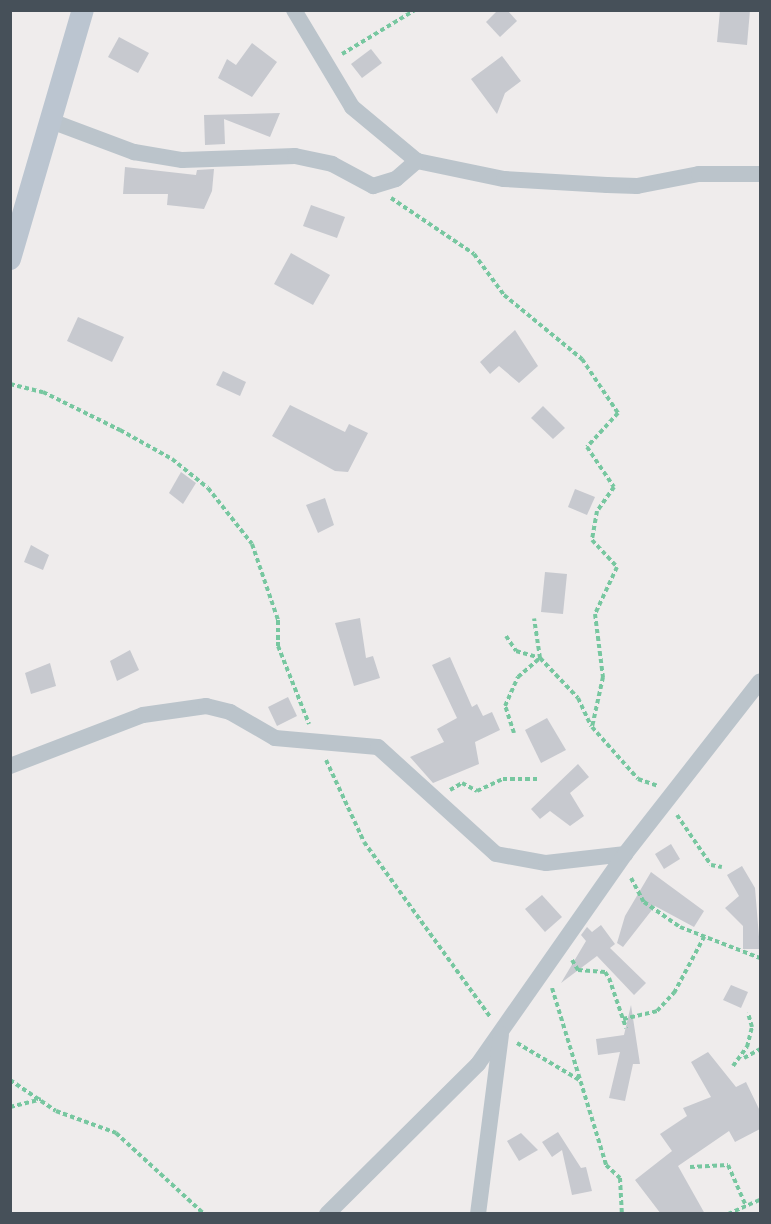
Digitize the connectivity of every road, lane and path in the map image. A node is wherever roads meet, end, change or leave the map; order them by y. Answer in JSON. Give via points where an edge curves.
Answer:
{"nodes":[{"id":1,"x":83,"y":10,"type":"edge"},
{"id":2,"x":294,"y":10,"type":"edge"},
{"id":3,"x":416,"y":10,"type":"edge"},
{"id":4,"x":326,"y":63,"type":"junction"},
{"id":5,"x":51,"y":122,"type":"junction"},
{"id":6,"x":417,"y":161,"type":"junction"},
{"id":7,"x":760,"y":174,"type":"edge"},
{"id":8,"x":373,"y":186,"type":"junction"},
{"id":9,"x":10,"y":259,"type":"edge"},
{"id":10,"x":10,"y":384,"type":"edge"},
{"id":11,"x":534,"y":618,"type":"dead end"},
{"id":12,"x":506,"y":636,"type":"dead end"},
{"id":13,"x":540,"y":658,"type":"junction"},
{"id":14,"x":760,"y":681,"type":"edge"},
{"id":15,"x":592,"y":727,"type":"junction"},
{"id":16,"x":513,"y":733,"type":"dead end"},
{"id":17,"x":315,"y":743,"type":"junction"},
{"id":18,"x":10,"y":766,"type":"edge"},
{"id":19,"x":539,"y":779,"type":"dead end"},
{"id":20,"x":437,"y":798,"type":"junction"},
{"id":21,"x":668,"y":801,"type":"junction"},
{"id":22,"x":625,"y":854,"type":"junction"},
{"id":23,"x":722,"y":867,"type":"dead end"},
{"id":24,"x":704,"y":937,"type":"junction"},
{"id":25,"x":563,"y":943,"type":"junction"},
{"id":26,"x":760,"y":958,"type":"edge"},
{"id":27,"x":547,"y":971,"type":"junction"},
{"id":28,"x":748,"y":1013,"type":"dead end"},
{"id":29,"x":623,"y":1019,"type":"junction"},
{"id":30,"x":626,"y":1028,"type":"dead end"},
{"id":31,"x":501,"y":1033,"type":"junction"},
{"id":32,"x":760,"y":1049,"type":"edge"},
{"id":33,"x":743,"y":1059,"type":"junction"},
{"id":34,"x":733,"y":1066,"type":"dead end"},
{"id":35,"x":10,"y":1080,"type":"edge"},
{"id":36,"x":581,"y":1081,"type":"junction"},
{"id":37,"x":41,"y":1099,"type":"junction"},
{"id":38,"x":10,"y":1107,"type":"edge"},
{"id":39,"x":690,"y":1167,"type":"dead end"},
{"id":40,"x":760,"y":1200,"type":"edge"},
{"id":41,"x":746,"y":1206,"type":"junction"},
{"id":42,"x":204,"y":1214,"type":"edge"},
{"id":43,"x":327,"y":1214,"type":"edge"},
{"id":44,"x":478,"y":1214,"type":"edge"},
{"id":45,"x":622,"y":1214,"type":"edge"},
{"id":46,"x":728,"y":1214,"type":"edge"}],
"edges":[{"from":1,"to":5,"type":"street"},
{"from":2,"to":4,"type":"street"},
{"from":3,"to":4,"type":"path"},
{"from":4,"to":6,"type":"street","via":[[352,108]]},
{"from":5,"to":8,"type":"street","via":[[134,152],[182,160],[295,156],[332,164]]},
{"from":5,"to":9,"type":"street"},
{"from":6,"to":7,"type":"street","via":[[504,179],[607,185],[637,186],[699,174]]},
{"from":6,"to":8,"type":"street","via":[[396,179]]},
{"from":8,"to":15,"type":"path","via":[[474,254],[504,296],[582,359],[618,413],[587,447],[614,487],[597,511],[592,540],[617,567],[595,614],[603,677]]},
{"from":10,"to":17,"type":"path","via":[[43,392],[120,430],[172,459],[208,488],[252,544],[278,620],[278,646]]},
{"from":11,"to":13,"type":"path"},
{"from":12,"to":13,"type":"path","via":[[516,651]]},
{"from":13,"to":15,"type":"path","via":[[578,698]]},
{"from":13,"to":16,"type":"path","via":[[518,677],[505,706]]},
{"from":14,"to":21,"type":"street"},
{"from":15,"to":21,"type":"path","via":[[638,778],[656,783]]},
{"from":17,"to":18,"type":"street","via":[[275,738],[230,712],[206,706],[143,715]]},
{"from":17,"to":20,"type":"street","via":[[378,747]]},
{"from":17,"to":31,"type":"path","via":[[364,842]]},
{"from":19,"to":20,"type":"path","via":[[503,779],[477,790],[462,783]]},
{"from":20,"to":22,"type":"street","via":[[496,854],[546,863]]},
{"from":21,"to":22,"type":"street"},
{"from":21,"to":23,"type":"path","via":[[701,853],[711,865]]},
{"from":22,"to":24,"type":"path","via":[[644,902]]},
{"from":22,"to":25,"type":"street"},
{"from":24,"to":26,"type":"path"},
{"from":24,"to":29,"type":"path","via":[[674,993],[657,1011]]},
{"from":25,"to":27,"type":"street"},
{"from":25,"to":29,"type":"path","via":[[578,970],[604,972],[609,978]]},
{"from":27,"to":31,"type":"street"},
{"from":27,"to":36,"type":"path"},
{"from":28,"to":33,"type":"path","via":[[752,1027]]},
{"from":29,"to":30,"type":"path"},
{"from":31,"to":36,"type":"path"},
{"from":31,"to":43,"type":"street","via":[[435,1110]]},
{"from":31,"to":44,"type":"street"},
{"from":32,"to":33,"type":"path"},
{"from":33,"to":34,"type":"path"},
{"from":35,"to":37,"type":"path"},
{"from":36,"to":45,"type":"path","via":[[606,1165],[620,1178]]},
{"from":37,"to":38,"type":"path"},
{"from":37,"to":42,"type":"path","via":[[56,1111],[116,1133]]},
{"from":39,"to":41,"type":"path","via":[[728,1165]]},
{"from":40,"to":41,"type":"path"},
{"from":41,"to":46,"type":"path"}]}
